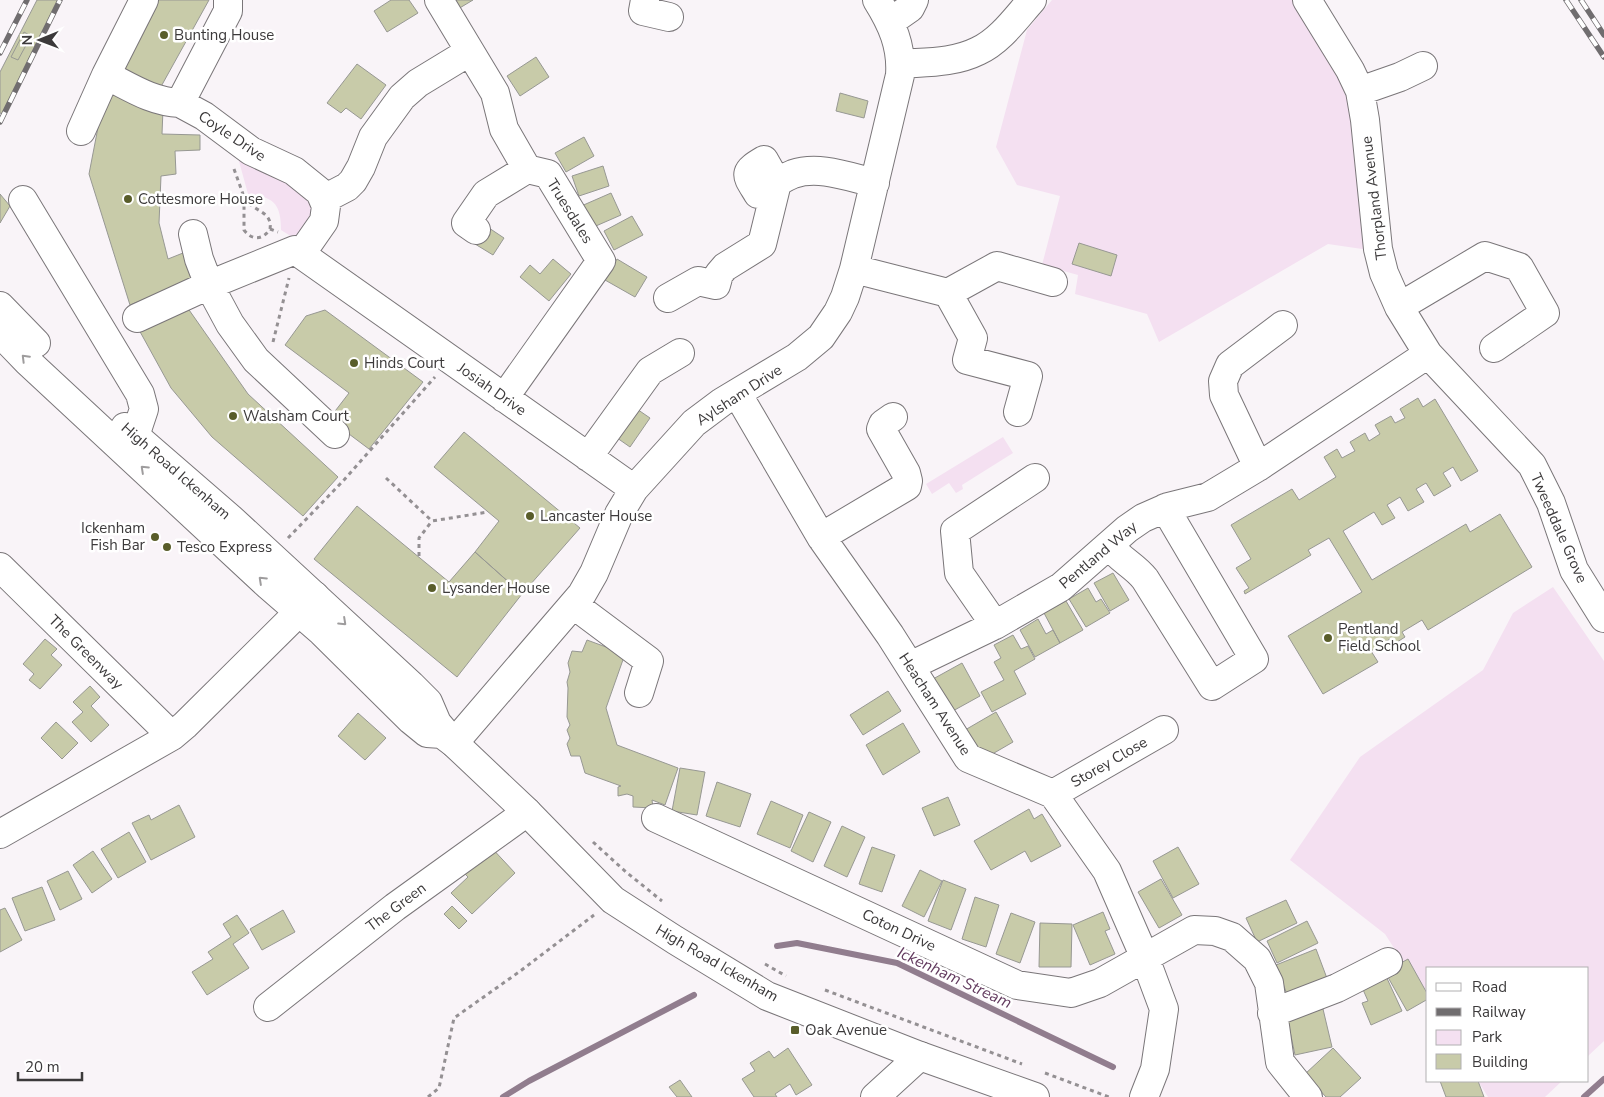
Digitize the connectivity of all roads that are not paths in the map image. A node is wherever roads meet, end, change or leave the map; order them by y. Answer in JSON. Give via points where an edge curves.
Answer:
{"nodes":[{"id":1,"x":144,"y":0,"type":"edge"},
{"id":2,"x":228,"y":0,"type":"edge"},
{"id":3,"x":439,"y":0,"type":"edge"},
{"id":4,"x":645,"y":0,"type":"edge"},
{"id":5,"x":914,"y":0,"type":"edge"},
{"id":6,"x":1032,"y":0,"type":"edge"},
{"id":7,"x":1307,"y":0,"type":"edge"},
{"id":8,"x":883,"y":11,"type":"edge"},
{"id":9,"x":669,"y":17,"type":"dead end"},
{"id":10,"x":470,"y":52,"type":"junction"},
{"id":11,"x":901,"y":64,"type":"junction"},
{"id":12,"x":1423,"y":66,"type":"dead end"},
{"id":13,"x":106,"y":74,"type":"junction"},
{"id":14,"x":1360,"y":91,"type":"junction"},
{"id":15,"x":180,"y":103,"type":"junction"},
{"id":16,"x":82,"y":131,"type":"dead end"},
{"id":17,"x":527,"y":169,"type":"junction"},
{"id":18,"x":874,"y":183,"type":"junction"},
{"id":19,"x":324,"y":199,"type":"junction"},
{"id":20,"x":23,"y":200,"type":"dead end"},
{"id":21,"x":476,"y":230,"type":"dead end"},
{"id":22,"x":193,"y":234,"type":"dead end"},
{"id":23,"x":298,"y":252,"type":"junction"},
{"id":24,"x":854,"y":269,"type":"junction"},
{"id":25,"x":1053,"y":282,"type":"dead end"},
{"id":26,"x":209,"y":285,"type":"junction"},
{"id":27,"x":948,"y":294,"type":"junction"},
{"id":28,"x":668,"y":298,"type":"dead end"},
{"id":29,"x":0,"y":306,"type":"edge"},
{"id":30,"x":1399,"y":307,"type":"junction"},
{"id":31,"x":137,"y":318,"type":"dead end"},
{"id":32,"x":1283,"y":326,"type":"dead end"},
{"id":33,"x":0,"y":333,"type":"edge"},
{"id":34,"x":1494,"y":348,"type":"dead end"},
{"id":35,"x":680,"y":353,"type":"dead end"},
{"id":36,"x":1428,"y":354,"type":"junction"},
{"id":37,"x":737,"y":393,"type":"junction"},
{"id":38,"x":504,"y":398,"type":"junction"},
{"id":39,"x":1018,"y":412,"type":"dead end"},
{"id":40,"x":893,"y":417,"type":"dead end"},
{"id":41,"x":335,"y":434,"type":"dead end"},
{"id":42,"x":135,"y":436,"type":"junction"},
{"id":43,"x":588,"y":457,"type":"junction"},
{"id":44,"x":1258,"y":467,"type":"junction"},
{"id":45,"x":1035,"y":478,"type":"dead end"},
{"id":46,"x":634,"y":489,"type":"junction"},
{"id":47,"x":1165,"y":508,"type":"junction"},
{"id":48,"x":821,"y":538,"type":"junction"},
{"id":49,"x":1109,"y":545,"type":"junction"},
{"id":50,"x":0,"y":567,"type":"edge"},
{"id":51,"x":307,"y":604,"type":"junction"},
{"id":52,"x":574,"y":605,"type":"junction"},
{"id":53,"x":1604,"y":618,"type":"edge"},
{"id":54,"x":995,"y":625,"type":"junction"},
{"id":55,"x":910,"y":666,"type":"junction"},
{"id":56,"x":639,"y":693,"type":"dead end"},
{"id":57,"x":1164,"y":730,"type":"dead end"},
{"id":58,"x":172,"y":736,"type":"junction"},
{"id":59,"x":454,"y":743,"type":"junction"},
{"id":60,"x":1053,"y":794,"type":"junction"},
{"id":61,"x":527,"y":812,"type":"junction"},
{"id":62,"x":656,"y":818,"type":"dead end"},
{"id":63,"x":0,"y":834,"type":"edge"},
{"id":64,"x":1145,"y":958,"type":"junction"},
{"id":65,"x":1388,"y":962,"type":"dead end"},
{"id":66,"x":268,"y":1007,"type":"dead end"},
{"id":67,"x":1272,"y":1013,"type":"junction"},
{"id":68,"x":920,"y":1056,"type":"junction"},
{"id":69,"x":875,"y":1097,"type":"edge"},
{"id":70,"x":1035,"y":1097,"type":"edge"},
{"id":71,"x":1144,"y":1097,"type":"edge"},
{"id":72,"x":1308,"y":1097,"type":"edge"}],
"edges":[{"from":1,"to":13,"type":"street"},
{"from":2,"to":15,"type":"street","via":[[228,11]]},
{"from":3,"to":10,"type":"street","name":"Truesdales"},
{"from":4,"to":9,"type":"street","via":[[643,11]]},
{"from":5,"to":8,"type":"street","via":[[910,8]]},
{"from":6,"to":11,"type":"street","via":[[1000,36],[979,51],[956,59]]},
{"from":7,"to":14,"type":"street","name":"Thorpland Avenue"},
{"from":8,"to":11,"type":"street","name":"Aylsham Drive","via":[[898,44]]},
{"from":10,"to":17,"type":"street","name":"Truesdales","via":[[495,94],[504,129]]},
{"from":10,"to":19,"type":"street","via":[[418,83],[402,97],[372,137],[353,182]]},
{"from":11,"to":18,"type":"street","name":"Aylsham Drive","via":[[896,99]]},
{"from":12,"to":14,"type":"street"},
{"from":13,"to":15,"type":"street","via":[[153,99]]},
{"from":13,"to":16,"type":"street"},
{"from":14,"to":30,"type":"street","name":"Thorpland Avenue","via":[[1378,249],[1384,273]]},
{"from":15,"to":19,"type":"street","name":"Coyle Drive","via":[[204,116],[251,151],[294,171]]},
{"from":17,"to":21,"type":"street","via":[[486,194],[466,223]]},
{"from":17,"to":38,"type":"street","name":"Truesdales","via":[[548,174],[601,261]]},
{"from":18,"to":24,"type":"street","name":"Aylsham Drive"},
{"from":18,"to":28,"type":"street","via":[[824,172],[793,174],[777,183],[762,244],[725,268],[719,274],[716,286],[698,281]]},
{"from":19,"to":23,"type":"street","via":[[324,221]]},
{"from":20,"to":42,"type":"street","via":[[140,394],[144,409]]},
{"from":22,"to":26,"type":"street"},
{"from":23,"to":26,"type":"street"},
{"from":23,"to":38,"type":"street","name":"Josiah Drive"},
{"from":24,"to":27,"type":"street"},
{"from":24,"to":37,"type":"street","name":"Aylsham Drive","via":[[838,312],[821,337],[798,357]]},
{"from":25,"to":27,"type":"street","via":[[997,266]]},
{"from":26,"to":31,"type":"street"},
{"from":26,"to":41,"type":"street","via":[[242,342]]},
{"from":27,"to":39,"type":"street","via":[[973,338],[967,360],[1028,376]]},
{"from":29,"to":42,"type":"street","name":"High Road Ickenham"},
{"from":30,"to":34,"type":"street","via":[[1485,256],[1519,268],[1545,313]]},
{"from":30,"to":36,"type":"street","name":"Thorpland Avenue"},
{"from":32,"to":44,"type":"street","via":[[1230,365],[1223,381],[1224,396]]},
{"from":51,"to":33,"type":"street","name":"High Road Ickenham","one_way":true,"via":[[269,586]]},
{"from":35,"to":43,"type":"street","via":[[650,370]]},
{"from":36,"to":44,"type":"street","name":"Pentland Way"},
{"from":36,"to":53,"type":"street","name":"Tweeddale Grove","via":[[1532,465],[1551,503],[1574,570]]},
{"from":37,"to":46,"type":"street","name":"Aylsham Drive","via":[[694,423]]},
{"from":37,"to":48,"type":"street","name":"Heacham Avenue"},
{"from":38,"to":43,"type":"street","name":"Josiah Drive"},
{"from":40,"to":48,"type":"street","via":[[881,429],[906,473],[907,486]]},
{"from":42,"to":51,"type":"street","name":"High Road Ickenham","via":[[230,518]]},
{"from":43,"to":46,"type":"street","name":"Josiah Drive"},
{"from":44,"to":47,"type":"street","name":"Pentland Way","via":[[1208,497]]},
{"from":45,"to":54,"type":"street","via":[[955,531],[959,573]]},
{"from":46,"to":52,"type":"street","name":"Aylsham Drive","via":[[619,514],[594,573]]},
{"from":47,"to":49,"type":"street","name":"Pentland Way","via":[[1135,524]]},
{"from":47,"to":49,"type":"street","via":[[1254,659],[1212,686],[1145,579]]},
{"from":48,"to":55,"type":"street","name":"Heacham Avenue"},
{"from":49,"to":54,"type":"street","name":"Pentland Way","via":[[1061,587]]},
{"from":50,"to":58,"type":"street","name":"The Greenway"},
{"from":51,"to":58,"type":"street"},
{"from":51,"to":59,"type":"street","name":"High Road Ickenham","via":[[322,632],[411,720],[427,732],[442,734]]},
{"from":52,"to":56,"type":"street","via":[[649,661]]},
{"from":52,"to":59,"type":"street","name":"Aylsham Drive"},
{"from":54,"to":55,"type":"street","name":"Pentland Way"},
{"from":55,"to":60,"type":"street","name":"Heacham Avenue","via":[[968,758]]},
{"from":57,"to":60,"type":"street","name":"Storey Close"},
{"from":58,"to":63,"type":"street"},
{"from":59,"to":61,"type":"street","name":"High Road Ickenham"},
{"from":60,"to":64,"type":"street","via":[[1107,871]]},
{"from":61,"to":66,"type":"street","name":"The Green","via":[[395,907]]},
{"from":61,"to":68,"type":"street","name":"High Road Ickenham","via":[[613,900],[767,996]]},
{"from":62,"to":64,"type":"street","name":"Coton Drive","via":[[1017,985],[1071,993]]},
{"from":64,"to":67,"type":"street","name":"Coton Drive","via":[[1194,930],[1215,931],[1232,937],[1257,959],[1269,983]]},
{"from":64,"to":71,"type":"street","via":[[1164,1009],[1155,1069]]},
{"from":65,"to":67,"type":"street","via":[[1337,988]]},
{"from":67,"to":72,"type":"street","name":"Coton Drive","via":[[1280,1062]]},
{"from":68,"to":69,"type":"street"},
{"from":68,"to":70,"type":"street","name":"High Road Ickenham"}]}
